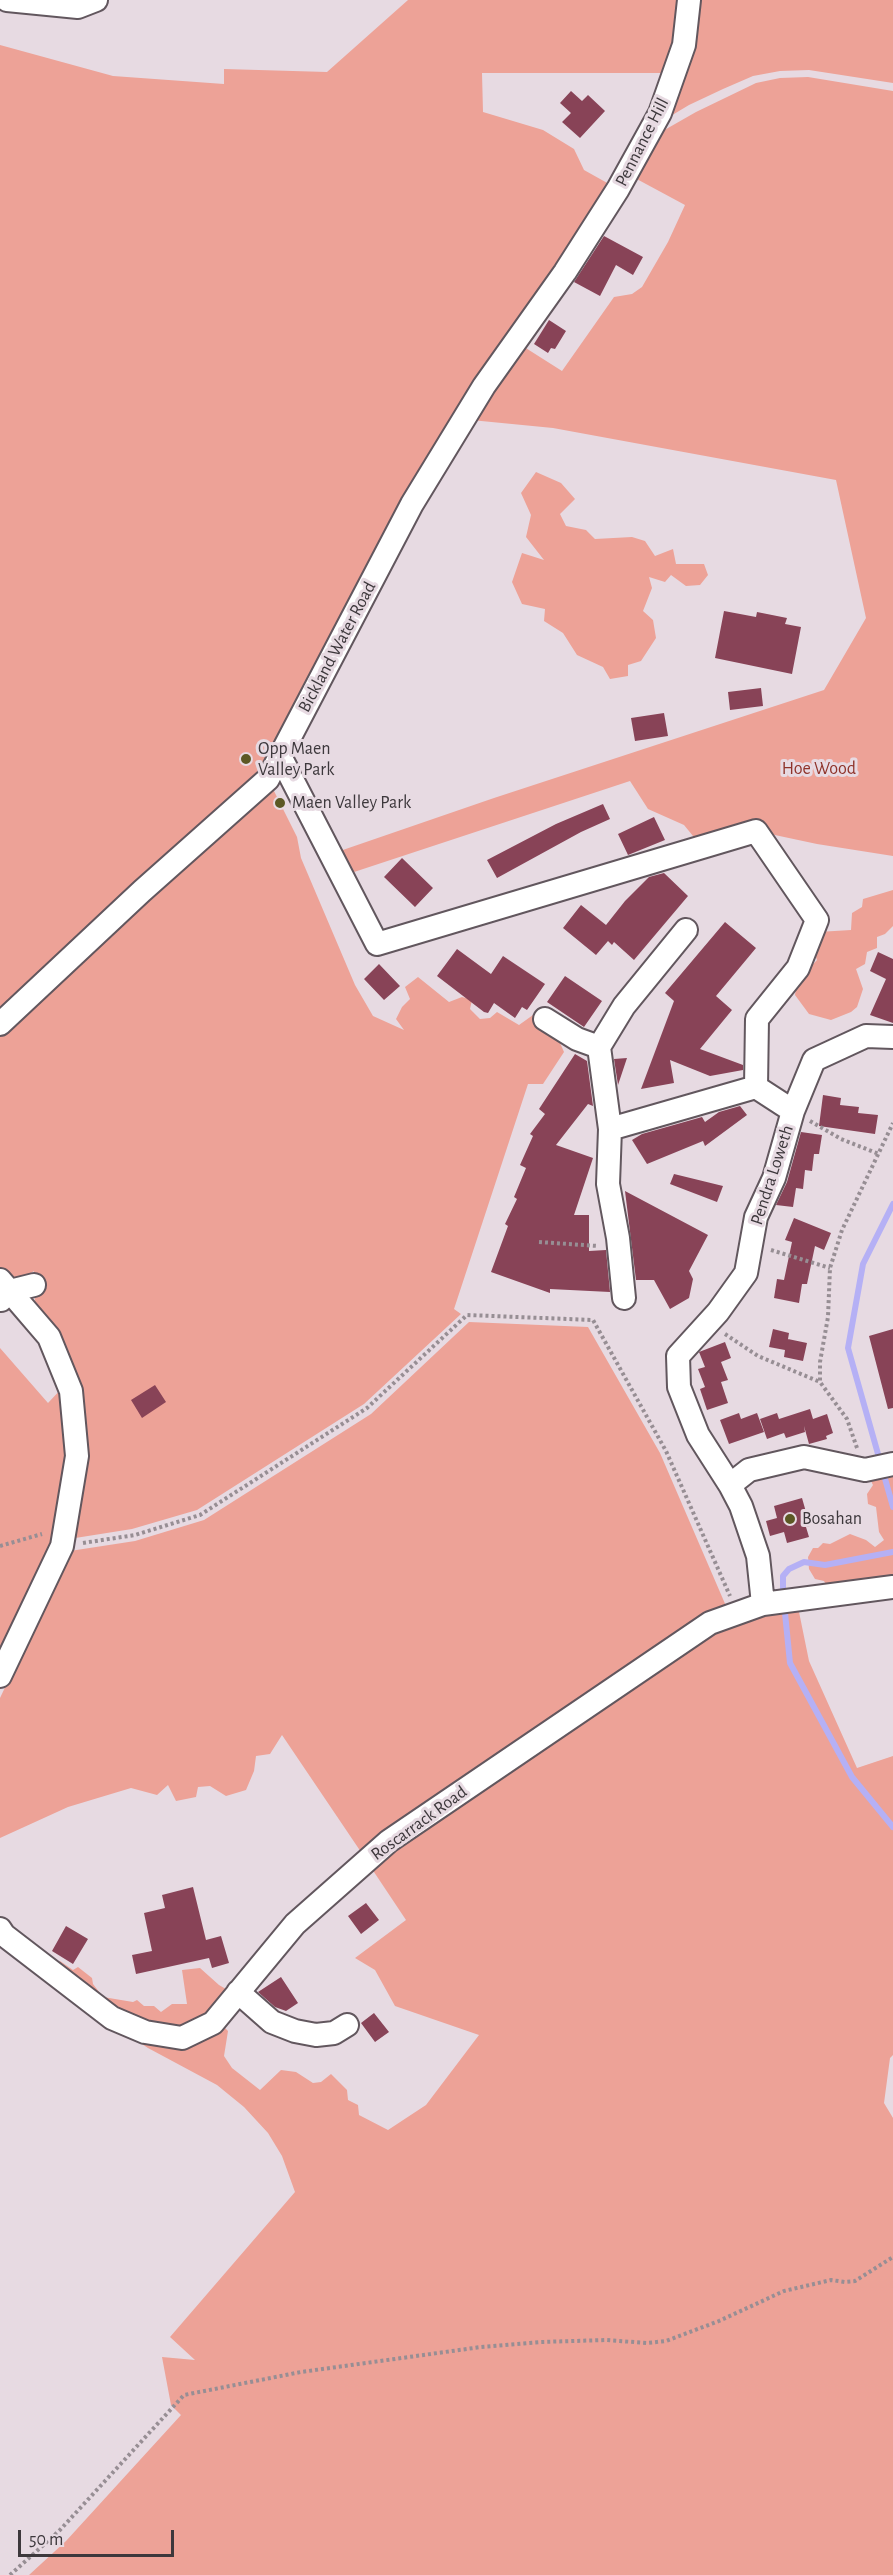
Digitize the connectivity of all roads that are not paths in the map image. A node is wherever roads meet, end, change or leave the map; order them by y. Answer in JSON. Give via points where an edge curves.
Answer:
{"nodes":[{"id":1,"x":7,"y":0,"type":"edge"},
{"id":2,"x":96,"y":0,"type":"edge"},
{"id":3,"x":689,"y":0,"type":"edge"},
{"id":4,"x":565,"y":272,"type":"joint"},
{"id":5,"x":280,"y":756,"type":"junction"},
{"id":6,"x":686,"y":930,"type":"dead end"},
{"id":7,"x":545,"y":1019,"type":"dead end"},
{"id":8,"x":0,"y":1024,"type":"edge"},
{"id":9,"x":893,"y":1038,"type":"edge"},
{"id":10,"x":599,"y":1047,"type":"junction"},
{"id":11,"x":756,"y":1087,"type":"junction"},
{"id":12,"x":793,"y":1111,"type":"junction"},
{"id":13,"x":610,"y":1129,"type":"junction"},
{"id":14,"x":34,"y":1285,"type":"dead end"},
{"id":15,"x":3,"y":1291,"type":"edge"},
{"id":16,"x":624,"y":1298,"type":"dead end"},
{"id":17,"x":880,"y":1467,"type":"edge"},
{"id":18,"x":730,"y":1485,"type":"junction"},
{"id":19,"x":893,"y":1587,"type":"edge"},
{"id":20,"x":763,"y":1604,"type":"junction"},
{"id":21,"x":0,"y":1676,"type":"edge"},
{"id":22,"x":0,"y":1929,"type":"edge"},
{"id":23,"x":238,"y":1992,"type":"junction"},
{"id":24,"x":347,"y":2025,"type":"dead end"}],
"edges":[{"from":1,"to":2,"type":"street","via":[[78,7]]},
{"from":3,"to":4,"type":"street","name":"Pennance Hill","via":[[684,45],[660,113]]},
{"from":4,"to":5,"type":"street","name":"Bickland Water Road","via":[[484,386],[412,504]]},
{"from":5,"to":8,"type":"street","name":"Bickland Water Road","via":[[268,778]]},
{"from":5,"to":11,"type":"street","via":[[377,944],[756,831],[817,920],[798,968],[757,1019]]},
{"from":6,"to":10,"type":"street","via":[[624,1006]]},
{"from":7,"to":10,"type":"street","via":[[577,1039]]},
{"from":9,"to":12,"type":"street","name":"Pendra Loweth","via":[[866,1036],[814,1060]]},
{"from":10,"to":13,"type":"street"},
{"from":11,"to":12,"type":"street"},
{"from":11,"to":13,"type":"street"},
{"from":12,"to":18,"type":"street","name":"Pendra Loweth","via":[[774,1178],[756,1217],[746,1273],[678,1356],[680,1387],[698,1435]]},
{"from":13,"to":16,"type":"street","via":[[608,1184]]},
{"from":14,"to":15,"type":"street"},
{"from":15,"to":21,"type":"street","via":[[49,1336],[71,1390],[77,1456],[64,1536]]},
{"from":17,"to":18,"type":"street","via":[[804,1458],[749,1470]]},
{"from":18,"to":20,"type":"street","name":"Pendra Loweth","via":[[758,1556]]},
{"from":19,"to":20,"type":"street","name":"Roscarrack Road"},
{"from":20,"to":23,"type":"street","name":"Roscarrack Road","via":[[710,1623],[389,1841],[295,1924]]},
{"from":22,"to":23,"type":"street","name":"Roscarrack Road","via":[[112,2018],[145,2032],[182,2038],[213,2023]]},
{"from":23,"to":24,"type":"street","via":[[272,2022],[295,2031],[334,2033]]}]}
